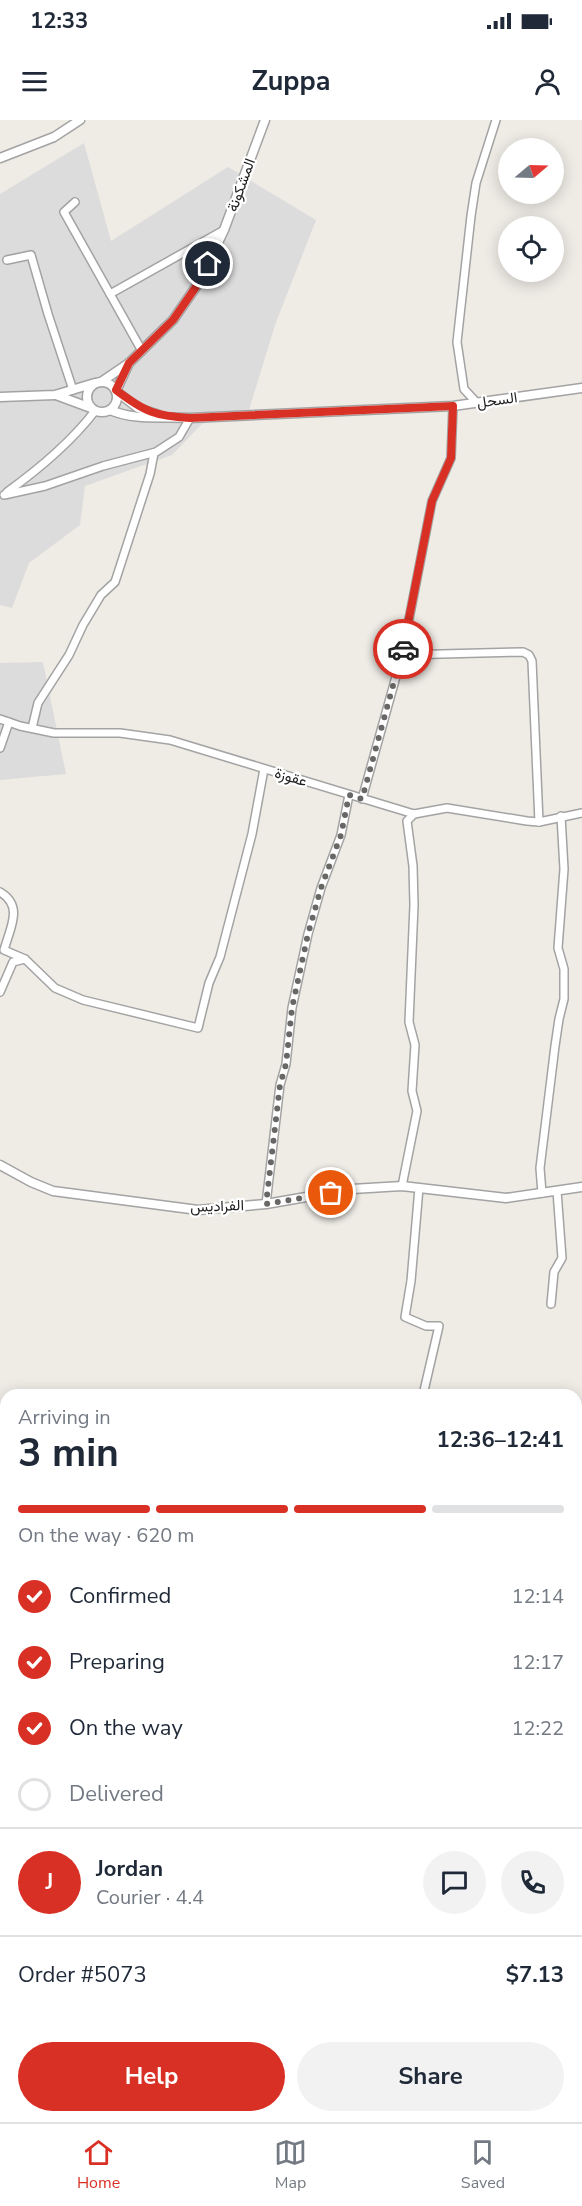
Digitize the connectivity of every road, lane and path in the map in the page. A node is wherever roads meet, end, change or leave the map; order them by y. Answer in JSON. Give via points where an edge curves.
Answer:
{"nodes":[{"id":1,"x":80,"y":120,"type":"edge"},
{"id":2,"x":265,"y":120,"type":"edge"},
{"id":3,"x":496,"y":120,"type":"edge"},
{"id":4,"x":0,"y":158,"type":"edge"},
{"id":5,"x":75,"y":202,"type":"dead end"},
{"id":6,"x":224,"y":230,"type":"junction"},
{"id":7,"x":7,"y":260,"type":"dead end"},
{"id":8,"x":110,"y":294,"type":"junction"},
{"id":9,"x":142,"y":351,"type":"junction"},
{"id":10,"x":129,"y":363,"type":"junction"},
{"id":11,"x":98,"y":382,"type":"junction"},
{"id":12,"x":582,"y":388,"type":"edge"},
{"id":13,"x":73,"y":390,"type":"junction"},
{"id":14,"x":116,"y":390,"type":"junction"},
{"id":15,"x":55,"y":395,"type":"junction"},
{"id":16,"x":0,"y":397,"type":"edge"},
{"id":17,"x":477,"y":403,"type":"junction"},
{"id":18,"x":453,"y":406,"type":"junction"},
{"id":19,"x":93,"y":409,"type":"junction"},
{"id":20,"x":110,"y":410,"type":"junction"},
{"id":21,"x":160,"y":416,"type":"junction"},
{"id":22,"x":190,"y":418,"type":"junction"},
{"id":23,"x":154,"y":453,"type":"junction"},
{"id":24,"x":2,"y":495,"type":"edge"},
{"id":25,"x":402,"y":655,"type":"junction"},
{"id":26,"x":0,"y":718,"type":"edge"},
{"id":27,"x":9,"y":722,"type":"junction"},
{"id":28,"x":32,"y":728,"type":"junction"},
{"id":29,"x":0,"y":748,"type":"edge"},
{"id":30,"x":264,"y":769,"type":"junction"},
{"id":31,"x":349,"y":795,"type":"junction"},
{"id":32,"x":362,"y":799,"type":"junction"},
{"id":33,"x":582,"y":813,"type":"edge"},
{"id":34,"x":414,"y":814,"type":"junction"},
{"id":35,"x":561,"y":816,"type":"junction"},
{"id":36,"x":539,"y":822,"type":"junction"},
{"id":37,"x":0,"y":891,"type":"edge"},
{"id":38,"x":25,"y":958,"type":"junction"},
{"id":39,"x":0,"y":992,"type":"edge"},
{"id":40,"x":0,"y":1166,"type":"edge"},
{"id":41,"x":402,"y":1186,"type":"junction"},
{"id":42,"x":582,"y":1187,"type":"edge"},
{"id":43,"x":419,"y":1188,"type":"junction"},
{"id":44,"x":557,"y":1191,"type":"junction"},
{"id":45,"x":542,"y":1193,"type":"junction"},
{"id":46,"x":266,"y":1204,"type":"junction"},
{"id":47,"x":550,"y":1304,"type":"dead end"},
{"id":48,"x":424,"y":1389,"type":"edge"}],
"edges":[{"from":1,"to":4,"type":"street","via":[[54,137]]},
{"from":2,"to":6,"type":"street","name":"المشكونة"},
{"from":3,"to":17,"type":"street","via":[[476,183],[457,342],[464,389]]},
{"from":5,"to":8,"type":"street","via":[[64,212]]},
{"from":6,"to":8,"type":"street"},
{"from":6,"to":9,"type":"street","name":"المشكونة","via":[[200,281],[173,320]]},
{"from":7,"to":13,"type":"street","via":[[31,255]]},
{"from":8,"to":9,"type":"street"},
{"from":9,"to":10,"type":"street","name":"المشكونة"},
{"from":10,"to":11,"type":"street"},
{"from":10,"to":14,"type":"street"},
{"from":11,"to":13,"type":"street"},
{"from":11,"to":14,"type":"street","via":[[108,383]]},
{"from":11,"to":19,"type":"street","via":[[87,394]]},
{"from":12,"to":17,"type":"street","name":"السحل"},
{"from":13,"to":15,"type":"street"},
{"from":14,"to":20,"type":"street","via":[[116,403]]},
{"from":14,"to":21,"type":"street","via":[[138,408]]},
{"from":15,"to":16,"type":"street"},
{"from":15,"to":19,"type":"street"},
{"from":17,"to":18,"type":"street","name":"السحل"},
{"from":18,"to":22,"type":"street","name":"السحل"},
{"from":18,"to":25,"type":"street","via":[[451,458],[432,501]]},
{"from":19,"to":20,"type":"street"},
{"from":19,"to":24,"type":"street","via":[[84,425],[59,449]]},
{"from":20,"to":21,"type":"street","name":"السحل","via":[[125,416]]},
{"from":21,"to":22,"type":"street","name":"السحل"},
{"from":22,"to":23,"type":"street","via":[[179,438]]},
{"from":23,"to":24,"type":"street"},
{"from":23,"to":28,"type":"street","via":[[115,582],[101,595],[69,656],[38,703]]},
{"from":25,"to":32,"type":"street"},
{"from":25,"to":36,"type":"street","via":[[529,655]]},
{"from":26,"to":27,"type":"street","name":"عقوزة"},
{"from":27,"to":28,"type":"street","name":"عقوزة"},
{"from":27,"to":29,"type":"street"},
{"from":28,"to":30,"type":"street","name":"عقوزة","via":[[54,733],[120,733],[170,740]]},
{"from":30,"to":31,"type":"street","name":"عقوزة"},
{"from":30,"to":38,"type":"street","via":[[249,845],[198,1028],[83,1000],[56,988]]},
{"from":31,"to":32,"type":"street","name":"عقوزة"},
{"from":31,"to":46,"type":"street","via":[[341,835],[308,934],[292,1008]]},
{"from":32,"to":34,"type":"street","name":"عقوزة"},
{"from":33,"to":35,"type":"street","name":"عقوزة"},
{"from":34,"to":36,"type":"street","name":"عقوزة","via":[[447,808]]},
{"from":34,"to":41,"type":"street","via":[[407,821],[414,904],[409,1022],[415,1046],[412,1091],[417,1111]]},
{"from":35,"to":36,"type":"street","name":"عقوزة"},
{"from":35,"to":45,"type":"street","via":[[564,869],[558,948],[564,969],[564,999],[558,1019],[540,1168]]},
{"from":37,"to":38,"type":"street","via":[[10,897],[15,910],[4,950]]},
{"from":38,"to":39,"type":"street","via":[[13,962]]},
{"from":40,"to":46,"type":"street","name":"الفراديس","via":[[53,1191],[198,1210]]},
{"from":41,"to":43,"type":"street","name":"الفراديس"},
{"from":41,"to":46,"type":"street","name":"الفراديس","via":[[352,1189]]},
{"from":42,"to":44,"type":"street","name":"الفراديس"},
{"from":43,"to":45,"type":"street","name":"الفراديس","via":[[506,1198]]},
{"from":43,"to":48,"type":"street","via":[[405,1317],[426,1326],[439,1326]]},
{"from":44,"to":45,"type":"street","name":"الفراديس"},
{"from":44,"to":47,"type":"street","via":[[562,1258],[554,1272]]}]}
